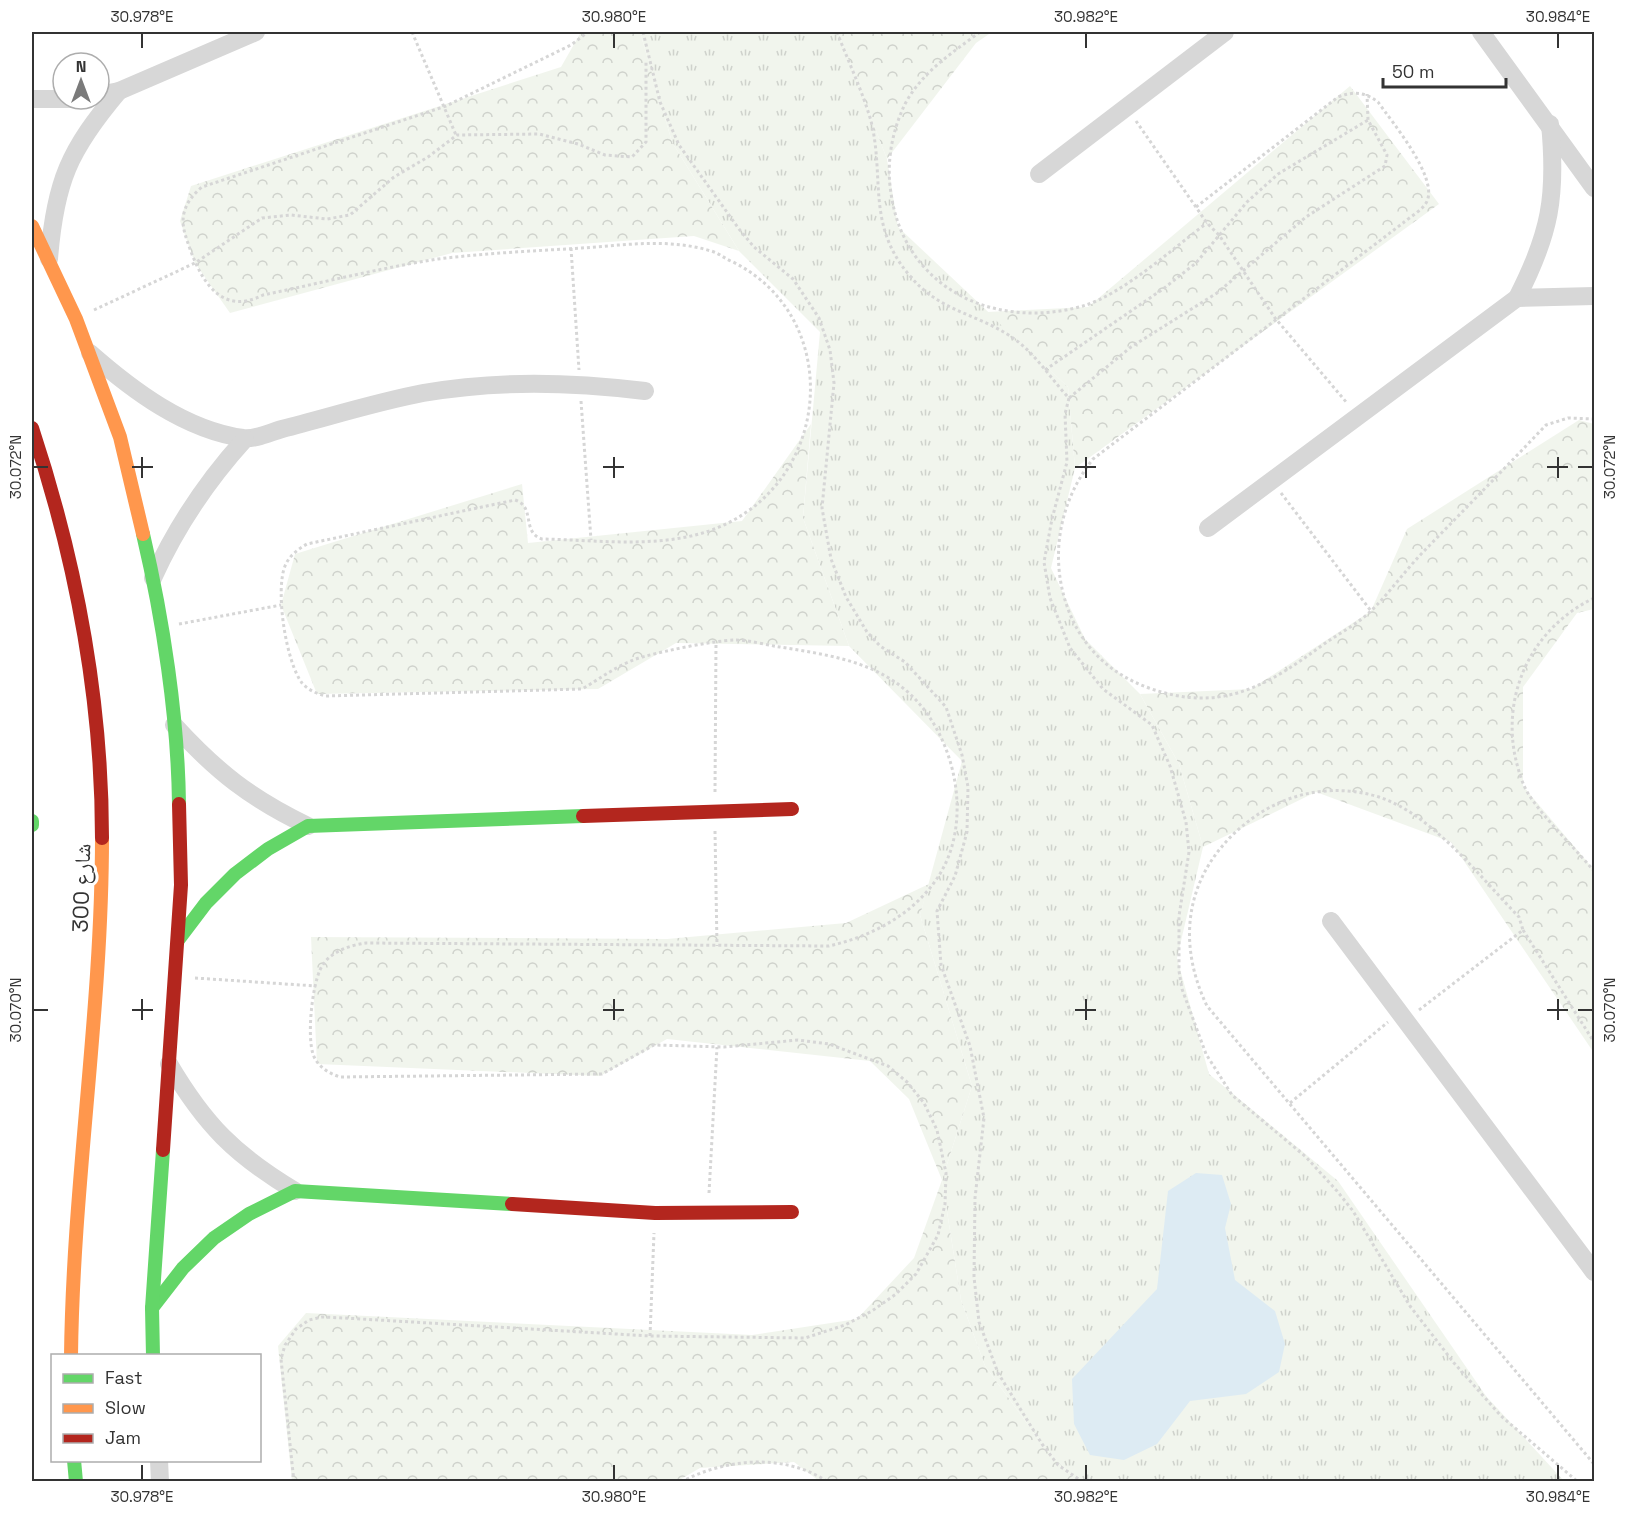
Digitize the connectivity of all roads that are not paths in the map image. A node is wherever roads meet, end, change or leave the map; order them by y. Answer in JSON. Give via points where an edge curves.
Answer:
{"nodes":[{"id":1,"x":256,"y":32,"type":"edge"},
{"id":2,"x":1225,"y":32,"type":"edge"},
{"id":3,"x":1482,"y":32,"type":"edge"},
{"id":4,"x":119,"y":91,"type":"junction"},
{"id":5,"x":111,"y":93,"type":"edge"},
{"id":6,"x":32,"y":99,"type":"edge"},
{"id":7,"x":51,"y":99,"type":"edge"},
{"id":8,"x":1550,"y":124,"type":"junction"},
{"id":9,"x":1039,"y":174,"type":"dead end"},
{"id":10,"x":1594,"y":188,"type":"edge"},
{"id":11,"x":32,"y":226,"type":"edge"},
{"id":12,"x":49,"y":260,"type":"junction"},
{"id":13,"x":1594,"y":296,"type":"edge"},
{"id":14,"x":1517,"y":298,"type":"junction"},
{"id":15,"x":87,"y":351,"type":"junction"},
{"id":16,"x":645,"y":391,"type":"dead end"},
{"id":17,"x":32,"y":429,"type":"edge"},
{"id":18,"x":245,"y":439,"type":"junction"},
{"id":19,"x":1208,"y":528,"type":"dead end"},
{"id":20,"x":153,"y":578,"type":"junction"},
{"id":21,"x":174,"y":724,"type":"junction"},
{"id":22,"x":792,"y":809,"type":"dead end"},
{"id":23,"x":32,"y":821,"type":"edge"},
{"id":24,"x":32,"y":825,"type":"edge"},
{"id":25,"x":308,"y":826,"type":"junction"},
{"id":26,"x":1331,"y":921,"type":"dead end"},
{"id":27,"x":178,"y":940,"type":"junction"},
{"id":28,"x":169,"y":1064,"type":"junction"},
{"id":29,"x":295,"y":1191,"type":"junction"},
{"id":30,"x":792,"y":1212,"type":"dead end"},
{"id":31,"x":1594,"y":1272,"type":"edge"},
{"id":32,"x":152,"y":1308,"type":"junction"},
{"id":33,"x":71,"y":1354,"type":"edge"},
{"id":34,"x":153,"y":1354,"type":"edge"},
{"id":35,"x":74,"y":1462,"type":"edge"},
{"id":36,"x":159,"y":1462,"type":"edge"},
{"id":37,"x":76,"y":1482,"type":"edge"},
{"id":38,"x":160,"y":1482,"type":"edge"}],
"edges":[{"from":1,"to":4,"type":"street"},
{"from":2,"to":9,"type":"street"},
{"from":3,"to":8,"type":"street"},
{"from":4,"to":5,"type":"street"},
{"from":4,"to":12,"type":"street","via":[[88,127],[66,168],[52,213]]},
{"from":6,"to":7,"type":"street"},
{"from":8,"to":10,"type":"street"},
{"from":8,"to":14,"type":"street","via":[[1554,170],[1550,214],[1538,258]]},
{"from":11,"to":12,"type":"street"},
{"from":12,"to":15,"type":"street"},
{"from":13,"to":14,"type":"street"},
{"from":14,"to":19,"type":"street"},
{"from":15,"to":18,"type":"street","via":[[160,406]]},
{"from":15,"to":20,"type":"street","via":[[120,437]]},
{"from":16,"to":18,"type":"street","via":[[579,383],[500,383],[422,393]]},
{"from":17,"to":33,"type":"street","name":"شارع 300","via":[[51,482],[74,572],[92,681],[104,830],[99,962],[71,1291]]},
{"from":18,"to":20,"type":"street","via":[[192,503]]},
{"from":20,"to":21,"type":"street"},
{"from":21,"to":25,"type":"street","via":[[234,784],[269,808]]},
{"from":21,"to":27,"type":"street","via":[[181,832]]},
{"from":22,"to":25,"type":"street"},
{"from":23,"to":24,"type":"street"},
{"from":25,"to":27,"type":"street","via":[[269,847],[234,873],[203,904]]},
{"from":26,"to":31,"type":"street"},
{"from":27,"to":28,"type":"street"},
{"from":28,"to":29,"type":"street","via":[[193,1104],[222,1138],[256,1168]]},
{"from":28,"to":32,"type":"street"},
{"from":29,"to":30,"type":"street","via":[[655,1213]]},
{"from":29,"to":32,"type":"street","via":[[252,1210],[213,1236],[179,1270]]},
{"from":32,"to":34,"type":"street"},
{"from":35,"to":37,"type":"street"},
{"from":36,"to":38,"type":"street"}]}
